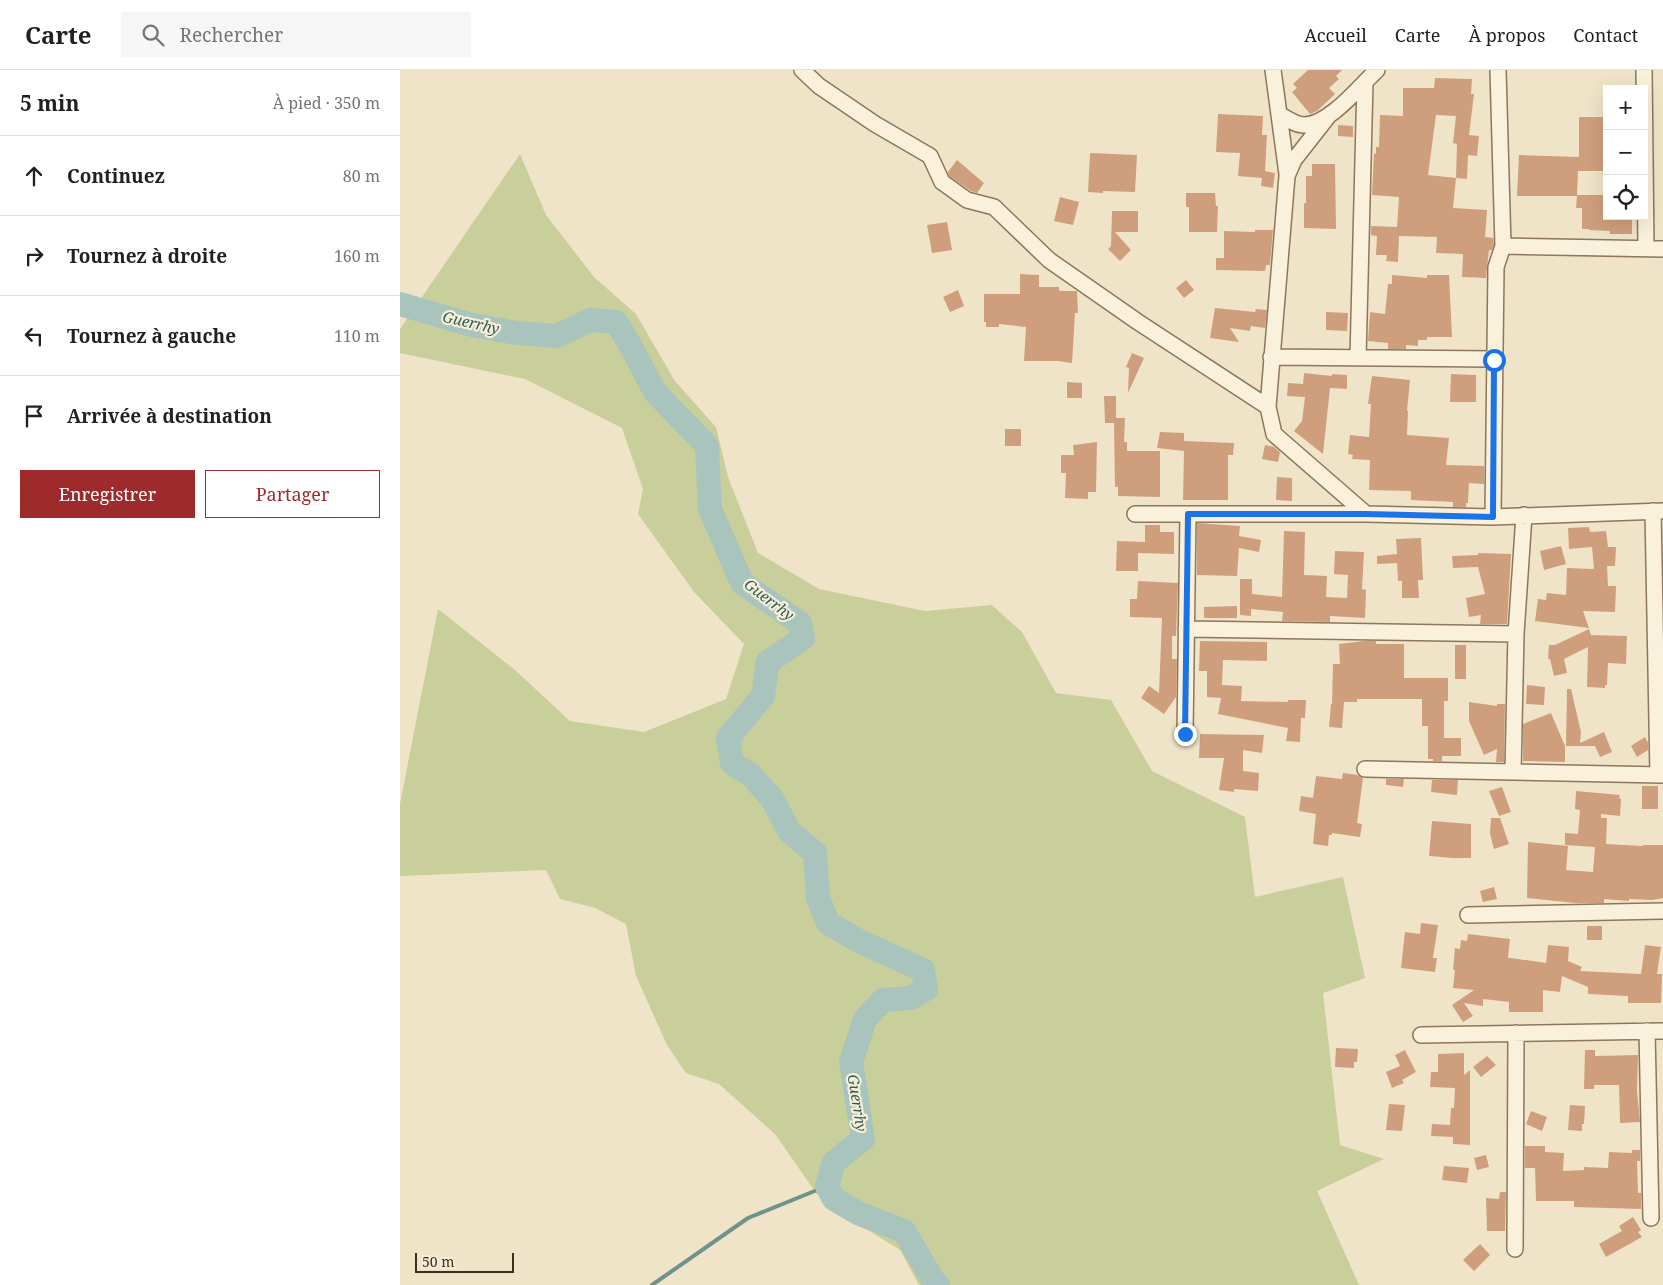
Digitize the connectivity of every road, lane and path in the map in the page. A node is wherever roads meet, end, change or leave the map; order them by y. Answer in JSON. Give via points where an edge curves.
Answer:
{"nodes":[{"id":1,"x":802,"y":70,"type":"edge"},
{"id":2,"x":1274,"y":70,"type":"edge"},
{"id":3,"x":1378,"y":70,"type":"edge"},
{"id":4,"x":1498,"y":70,"type":"edge"},
{"id":5,"x":1644,"y":70,"type":"edge"},
{"id":6,"x":1365,"y":82,"type":"junction"},
{"id":7,"x":1279,"y":114,"type":"junction"},
{"id":8,"x":1330,"y":114,"type":"junction"},
{"id":9,"x":1288,"y":176,"type":"junction"},
{"id":10,"x":1503,"y":246,"type":"junction"},
{"id":11,"x":1646,"y":248,"type":"junction"},
{"id":12,"x":1663,"y":248,"type":"edge"},
{"id":13,"x":1271,"y":357,"type":"junction"},
{"id":14,"x":1358,"y":358,"type":"junction"},
{"id":15,"x":1494,"y":360,"type":"junction"},
{"id":16,"x":1268,"y":407,"type":"junction"},
{"id":17,"x":1658,"y":511,"type":"edge"},
{"id":18,"x":1135,"y":514,"type":"dead end"},
{"id":19,"x":1188,"y":514,"type":"junction"},
{"id":20,"x":1366,"y":514,"type":"junction"},
{"id":21,"x":1524,"y":515,"type":"junction"},
{"id":22,"x":1493,"y":517,"type":"junction"},
{"id":23,"x":1186,"y":629,"type":"junction"},
{"id":24,"x":1516,"y":634,"type":"junction"},
{"id":25,"x":1185,"y":734,"type":"dead end"},
{"id":26,"x":1365,"y":768,"type":"dead end"},
{"id":27,"x":1513,"y":772,"type":"junction"},
{"id":28,"x":1660,"y":775,"type":"edge"},
{"id":29,"x":1663,"y":911,"type":"edge"},
{"id":30,"x":1468,"y":915,"type":"dead end"},
{"id":31,"x":1647,"y":1031,"type":"junction"},
{"id":32,"x":1663,"y":1031,"type":"edge"},
{"id":33,"x":1516,"y":1033,"type":"junction"},
{"id":34,"x":1421,"y":1035,"type":"dead end"},
{"id":35,"x":1651,"y":1218,"type":"dead end"},
{"id":36,"x":1516,"y":1249,"type":"dead end"}],
"edges":[{"from":1,"to":16,"type":"street","via":[[819,86],[859,113],[930,156],[942,182],[967,200],[994,206],[1049,260]]},
{"from":2,"to":7,"type":"street"},
{"from":3,"to":6,"type":"street"},
{"from":4,"to":10,"type":"street"},
{"from":5,"to":11,"type":"street"},
{"from":6,"to":8,"type":"street"},
{"from":6,"to":14,"type":"street"},
{"from":7,"to":8,"type":"street","via":[[1303,125],[1317,122]]},
{"from":7,"to":9,"type":"street"},
{"from":8,"to":9,"type":"street","via":[[1294,160]]},
{"from":9,"to":13,"type":"street"},
{"from":10,"to":11,"type":"street"},
{"from":10,"to":15,"type":"street","via":[[1496,267]]},
{"from":11,"to":12,"type":"street"},
{"from":13,"to":14,"type":"street"},
{"from":13,"to":16,"type":"street"},
{"from":14,"to":15,"type":"street"},
{"from":15,"to":22,"type":"street"},
{"from":16,"to":20,"type":"street","via":[[1274,434]]},
{"from":17,"to":21,"type":"street"},
{"from":17,"to":28,"type":"street"},
{"from":18,"to":19,"type":"street"},
{"from":19,"to":20,"type":"street"},
{"from":19,"to":23,"type":"street"},
{"from":20,"to":22,"type":"street"},
{"from":21,"to":22,"type":"street"},
{"from":21,"to":24,"type":"street"},
{"from":23,"to":24,"type":"street"},
{"from":23,"to":25,"type":"street"},
{"from":24,"to":27,"type":"street"},
{"from":26,"to":27,"type":"street"},
{"from":27,"to":28,"type":"street"},
{"from":29,"to":30,"type":"street"},
{"from":31,"to":32,"type":"street"},
{"from":31,"to":33,"type":"street"},
{"from":31,"to":35,"type":"street"},
{"from":33,"to":34,"type":"street"},
{"from":33,"to":36,"type":"street"}]}
